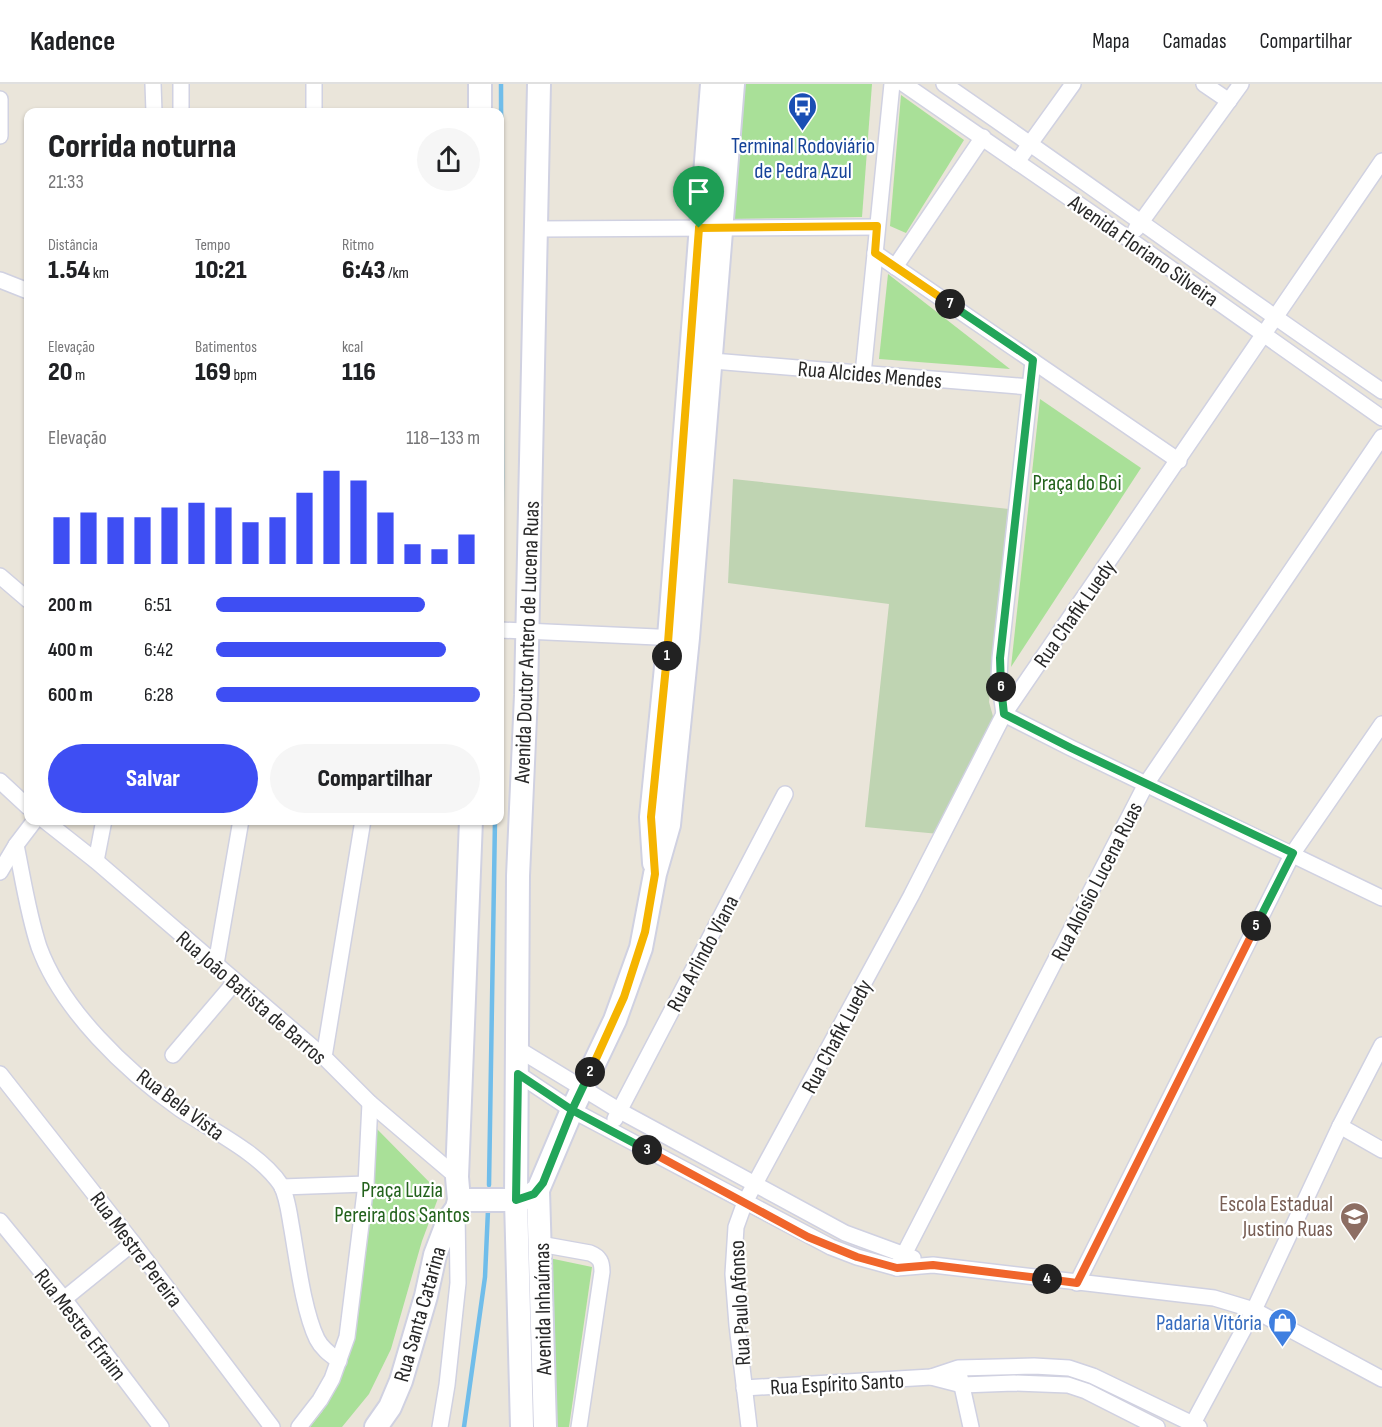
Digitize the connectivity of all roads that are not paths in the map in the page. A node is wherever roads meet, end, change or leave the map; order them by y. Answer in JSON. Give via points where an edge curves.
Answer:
{"nodes":[{"id":1,"x":153,"y":84,"type":"edge"},
{"id":2,"x":181,"y":84,"type":"edge"},
{"id":3,"x":314,"y":84,"type":"edge"},
{"id":4,"x":480,"y":84,"type":"edge"},
{"id":5,"x":539,"y":84,"type":"edge"},
{"id":6,"x":712,"y":84,"type":"edge"},
{"id":7,"x":733,"y":84,"type":"edge"},
{"id":8,"x":892,"y":84,"type":"edge"},
{"id":9,"x":904,"y":84,"type":"edge"},
{"id":10,"x":944,"y":84,"type":"edge"},
{"id":11,"x":1073,"y":84,"type":"edge"},
{"id":12,"x":1204,"y":84,"type":"edge"},
{"id":13,"x":1241,"y":84,"type":"edge"},
{"id":14,"x":0,"y":99,"type":"edge"},
{"id":15,"x":1229,"y":101,"type":"junction"},
{"id":16,"x":154,"y":108,"type":"edge"},
{"id":17,"x":181,"y":108,"type":"edge"},
{"id":18,"x":314,"y":108,"type":"edge"},
{"id":19,"x":480,"y":108,"type":"edge"},
{"id":20,"x":0,"y":136,"type":"edge"},
{"id":21,"x":983,"y":137,"type":"junction"},
{"id":22,"x":1031,"y":143,"type":"junction"},
{"id":23,"x":1382,"y":161,"type":"edge"},
{"id":24,"x":1017,"y":162,"type":"junction"},
{"id":25,"x":1142,"y":223,"type":"junction"},
{"id":26,"x":877,"y":226,"type":"junction"},
{"id":27,"x":699,"y":228,"type":"junction"},
{"id":28,"x":722,"y":228,"type":"junction"},
{"id":29,"x":537,"y":229,"type":"junction"},
{"id":30,"x":1129,"y":238,"type":"junction"},
{"id":31,"x":875,"y":253,"type":"junction"},
{"id":32,"x":895,"y":267,"type":"junction"},
{"id":33,"x":0,"y":280,"type":"edge"},
{"id":34,"x":24,"y":289,"type":"edge"},
{"id":35,"x":1274,"y":317,"type":"junction"},
{"id":36,"x":1262,"y":334,"type":"junction"},
{"id":37,"x":700,"y":360,"type":"junction"},
{"id":38,"x":1033,"y":360,"type":"junction"},
{"id":39,"x":862,"y":374,"type":"junction"},
{"id":40,"x":1030,"y":387,"type":"junction"},
{"id":41,"x":1382,"y":391,"type":"edge"},
{"id":42,"x":1382,"y":418,"type":"edge"},
{"id":43,"x":1382,"y":437,"type":"edge"},
{"id":44,"x":1179,"y":461,"type":"junction"},
{"id":45,"x":0,"y":576,"type":"edge"},
{"id":46,"x":24,"y":597,"type":"edge"},
{"id":47,"x":504,"y":630,"type":"edge"},
{"id":48,"x":527,"y":631,"type":"junction"},
{"id":49,"x":678,"y":638,"type":"junction"},
{"id":50,"x":1004,"y":714,"type":"junction"},
{"id":51,"x":1382,"y":724,"type":"edge"},
{"id":52,"x":0,"y":781,"type":"edge"},
{"id":53,"x":1146,"y":784,"type":"junction"},
{"id":54,"x":785,"y":794,"type":"dead end"},
{"id":55,"x":24,"y":803,"type":"edge"},
{"id":56,"x":31,"y":825,"type":"edge"},
{"id":57,"x":50,"y":825,"type":"edge"},
{"id":58,"x":103,"y":825,"type":"edge"},
{"id":59,"x":240,"y":825,"type":"edge"},
{"id":60,"x":362,"y":825,"type":"edge"},
{"id":61,"x":471,"y":825,"type":"edge"},
{"id":62,"x":16,"y":845,"type":"junction"},
{"id":63,"x":1293,"y":853,"type":"junction"},
{"id":64,"x":96,"y":861,"type":"junction"},
{"id":65,"x":0,"y":872,"type":"edge"},
{"id":66,"x":1382,"y":898,"type":"edge"},
{"id":67,"x":216,"y":964,"type":"junction"},
{"id":68,"x":235,"y":982,"type":"junction"},
{"id":69,"x":1382,"y":1045,"type":"edge"},
{"id":70,"x":518,"y":1049,"type":"junction"},
{"id":71,"x":173,"y":1055,"type":"dead end"},
{"id":72,"x":324,"y":1058,"type":"junction"},
{"id":73,"x":0,"y":1074,"type":"edge"},
{"id":74,"x":518,"y":1074,"type":"junction"},
{"id":75,"x":583,"y":1088,"type":"junction"},
{"id":76,"x":370,"y":1103,"type":"junction"},
{"id":77,"x":572,"y":1110,"type":"junction"},
{"id":78,"x":620,"y":1111,"type":"junction"},
{"id":79,"x":1340,"y":1126,"type":"junction"},
{"id":80,"x":609,"y":1130,"type":"junction"},
{"id":81,"x":1382,"y":1150,"type":"edge"},
{"id":82,"x":457,"y":1177,"type":"junction"},
{"id":83,"x":366,"y":1184,"type":"junction"},
{"id":84,"x":756,"y":1184,"type":"junction"},
{"id":85,"x":282,"y":1186,"type":"junction"},
{"id":86,"x":538,"y":1190,"type":"junction"},
{"id":87,"x":516,"y":1200,"type":"junction"},
{"id":88,"x":745,"y":1202,"type":"junction"},
{"id":89,"x":458,"y":1204,"type":"junction"},
{"id":90,"x":0,"y":1221,"type":"edge"},
{"id":91,"x":133,"y":1243,"type":"junction"},
{"id":92,"x":540,"y":1244,"type":"junction"},
{"id":93,"x":900,"y":1261,"type":"junction"},
{"id":94,"x":1077,"y":1283,"type":"junction"},
{"id":95,"x":64,"y":1299,"type":"junction"},
{"id":96,"x":1254,"y":1310,"type":"junction"},
{"id":97,"x":339,"y":1361,"type":"junction"},
{"id":98,"x":958,"y":1368,"type":"junction"},
{"id":99,"x":931,"y":1377,"type":"junction"},
{"id":100,"x":1382,"y":1379,"type":"edge"},
{"id":101,"x":962,"y":1385,"type":"junction"},
{"id":102,"x":744,"y":1388,"type":"junction"},
{"id":103,"x":1194,"y":1426,"type":"edge"},
{"id":104,"x":161,"y":1427,"type":"edge"},
{"id":105,"x":272,"y":1427,"type":"edge"},
{"id":106,"x":299,"y":1427,"type":"edge"},
{"id":107,"x":376,"y":1427,"type":"edge"},
{"id":108,"x":440,"y":1427,"type":"edge"},
{"id":109,"x":522,"y":1427,"type":"edge"},
{"id":110,"x":544,"y":1427,"type":"edge"},
{"id":111,"x":579,"y":1427,"type":"edge"},
{"id":112,"x":749,"y":1427,"type":"edge"},
{"id":113,"x":971,"y":1427,"type":"edge"},
{"id":114,"x":1157,"y":1427,"type":"edge"}],
"edges":[{"from":1,"to":16,"type":"street"},
{"from":2,"to":17,"type":"street"},
{"from":3,"to":18,"type":"street"},
{"from":4,"to":19,"type":"street"},
{"from":5,"to":29,"type":"street","name":"Avenida Doutor Antero de Lucena Ruas"},
{"from":6,"to":27,"type":"street"},
{"from":7,"to":28,"type":"street"},
{"from":8,"to":26,"type":"street"},
{"from":9,"to":21,"type":"street","name":"Avenida Floriano Silveira"},
{"from":10,"to":22,"type":"street","name":"Avenida Floriano Silveira"},
{"from":11,"to":22,"type":"street"},
{"from":12,"to":15,"type":"street"},
{"from":13,"to":15,"type":"street"},
{"from":14,"to":20,"type":"street"},
{"from":15,"to":25,"type":"street"},
{"from":21,"to":24,"type":"street","name":"Avenida Floriano Silveira"},
{"from":21,"to":32,"type":"street"},
{"from":22,"to":24,"type":"street"},
{"from":22,"to":25,"type":"street","name":"Avenida Floriano Silveira"},
{"from":23,"to":35,"type":"street","name":"Rua Chafik Luedy"},
{"from":24,"to":30,"type":"street","name":"Avenida Floriano Silveira"},
{"from":25,"to":30,"type":"street"},
{"from":25,"to":35,"type":"street","name":"Avenida Floriano Silveira"},
{"from":26,"to":28,"type":"street"},
{"from":26,"to":31,"type":"street"},
{"from":27,"to":28,"type":"street"},
{"from":27,"to":29,"type":"street"},
{"from":27,"to":37,"type":"street"},
{"from":28,"to":37,"type":"street"},
{"from":29,"to":48,"type":"street","name":"Avenida Doutor Antero de Lucena Ruas"},
{"from":30,"to":36,"type":"street","name":"Avenida Floriano Silveira"},
{"from":31,"to":32,"type":"street"},
{"from":31,"to":39,"type":"street"},
{"from":32,"to":38,"type":"street"},
{"from":33,"to":34,"type":"street"},
{"from":35,"to":36,"type":"street","name":"Rua Chafik Luedy"},
{"from":35,"to":41,"type":"street","name":"Avenida Floriano Silveira"},
{"from":36,"to":42,"type":"street","name":"Avenida Floriano Silveira"},
{"from":36,"to":44,"type":"street","name":"Rua Chafik Luedy"},
{"from":37,"to":39,"type":"street","name":"Rua Alcides Mendes"},
{"from":37,"to":49,"type":"street"},
{"from":38,"to":40,"type":"street"},
{"from":38,"to":44,"type":"street"},
{"from":39,"to":40,"type":"street","name":"Rua Alcides Mendes"},
{"from":40,"to":50,"type":"street","via":[[1000,658]]},
{"from":43,"to":53,"type":"street","name":"Rua Aloísio Lucena Ruas"},
{"from":44,"to":50,"type":"street","name":"Rua Chafik Luedy"},
{"from":45,"to":46,"type":"street"},
{"from":47,"to":48,"type":"street"},
{"from":48,"to":49,"type":"street"},
{"from":48,"to":70,"type":"street","name":"Avenida Doutor Antero de Lucena Ruas","via":[[518,876]]},
{"from":49,"to":75,"type":"street","via":[[651,817],[655,874],[645,932],[615,1020]]},
{"from":50,"to":53,"type":"street"},
{"from":50,"to":84,"type":"street","name":"Rua Chafik Luedy"},
{"from":51,"to":63,"type":"street"},
{"from":52,"to":55,"type":"street"},
{"from":53,"to":63,"type":"street"},
{"from":53,"to":93,"type":"street","name":"Rua Aloísio Lucena Ruas"},
{"from":54,"to":78,"type":"street","name":"Rua Arlindo Viana"},
{"from":56,"to":62,"type":"street"},
{"from":57,"to":64,"type":"street","name":"Rua João Batista de Barros"},
{"from":58,"to":64,"type":"street"},
{"from":59,"to":67,"type":"street"},
{"from":60,"to":72,"type":"street"},
{"from":61,"to":82,"type":"street"},
{"from":62,"to":65,"type":"street"},
{"from":62,"to":85,"type":"street","name":"Rua Bela Vista","via":[[40,949],[83,1021],[179,1108],[260,1163]]},
{"from":63,"to":66,"type":"street"},
{"from":63,"to":94,"type":"street"},
{"from":64,"to":67,"type":"street","name":"Rua João Batista de Barros"},
{"from":67,"to":68,"type":"street","name":"Rua João Batista de Barros"},
{"from":68,"to":71,"type":"street"},
{"from":68,"to":72,"type":"street","name":"Rua João Batista de Barros"},
{"from":69,"to":79,"type":"street"},
{"from":70,"to":74,"type":"street","name":"Avenida Doutor Antero de Lucena Ruas"},
{"from":70,"to":75,"type":"street"},
{"from":72,"to":76,"type":"street","name":"Rua João Batista de Barros"},
{"from":73,"to":91,"type":"street","name":"Rua Mestre Pereira"},
{"from":74,"to":77,"type":"street"},
{"from":74,"to":87,"type":"street","name":"Avenida Doutor Antero de Lucena Ruas"},
{"from":75,"to":77,"type":"street"},
{"from":75,"to":78,"type":"street"},
{"from":76,"to":82,"type":"street","name":"Rua João Batista de Barros"},
{"from":76,"to":83,"type":"street"},
{"from":77,"to":80,"type":"street"},
{"from":77,"to":86,"type":"street"},
{"from":78,"to":80,"type":"street","name":"Rua Arlindo Viana"},
{"from":78,"to":84,"type":"street"},
{"from":79,"to":81,"type":"street"},
{"from":79,"to":96,"type":"street"},
{"from":80,"to":88,"type":"street"},
{"from":82,"to":89,"type":"street"},
{"from":83,"to":85,"type":"street"},
{"from":83,"to":97,"type":"street","via":[[350,1321]]},
{"from":84,"to":88,"type":"street","name":"Rua Paulo Afonso"},
{"from":84,"to":93,"type":"street"},
{"from":85,"to":97,"type":"street","via":[[312,1326],[324,1350]]},
{"from":86,"to":87,"type":"street"},
{"from":86,"to":92,"type":"street","name":"Avenida Inhaúmas"},
{"from":87,"to":89,"type":"street"},
{"from":87,"to":109,"type":"street","name":"Avenida Inhaúmas"},
{"from":88,"to":93,"type":"street","via":[[857,1257]]},
{"from":88,"to":102,"type":"street","name":"Rua Paulo Afonso","via":[[735,1227],[734,1246]]},
{"from":89,"to":107,"type":"street","name":"Rua Santa Catarina","via":[[435,1255],[401,1381]]},
{"from":89,"to":108,"type":"street","via":[[458,1293]]},
{"from":90,"to":95,"type":"street","name":"Rua Mestre Efraim"},
{"from":91,"to":95,"type":"street"},
{"from":91,"to":105,"type":"street","name":"Rua Mestre Pereira"},
{"from":92,"to":110,"type":"street","name":"Avenida Inhaúmas"},
{"from":92,"to":111,"type":"street","via":[[590,1253],[601,1261]]},
{"from":93,"to":94,"type":"street"},
{"from":94,"to":96,"type":"street","via":[[1214,1298]]},
{"from":95,"to":104,"type":"street","name":"Rua Mestre Efraim"},
{"from":96,"to":100,"type":"street"},
{"from":96,"to":103,"type":"street"},
{"from":97,"to":106,"type":"street","via":[[320,1400]]},
{"from":98,"to":99,"type":"street","name":"Rua Espírito Santo"},
{"from":98,"to":101,"type":"street"},
{"from":98,"to":103,"type":"street","name":"Rua Espírito Santo","via":[[1069,1368]]},
{"from":99,"to":101,"type":"street","name":"Rua Espírito Santo"},
{"from":99,"to":102,"type":"street","name":"Rua Espírito Santo"},
{"from":101,"to":113,"type":"street"},
{"from":101,"to":114,"type":"street","name":"Rua Espírito Santo","via":[[1068,1385]]},
{"from":102,"to":112,"type":"street","name":"Rua Paulo Afonso"}]}
